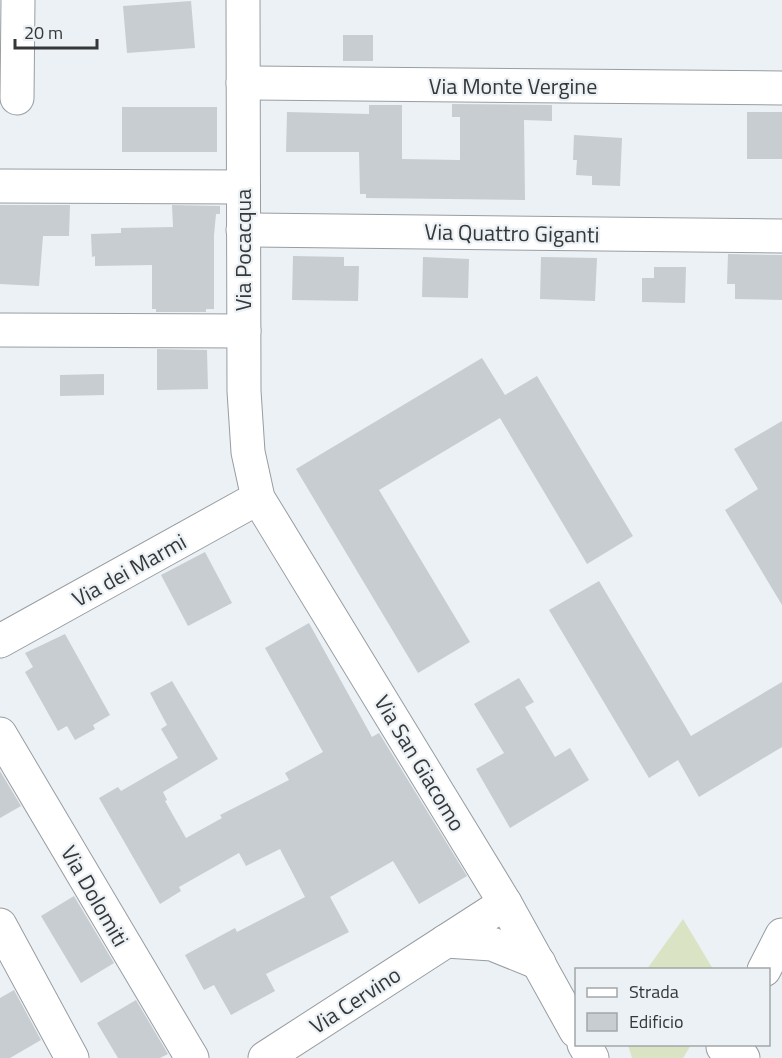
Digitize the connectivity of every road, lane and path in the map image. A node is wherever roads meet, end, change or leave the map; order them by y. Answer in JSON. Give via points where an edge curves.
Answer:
{"nodes":[{"id":1,"x":18,"y":0,"type":"edge"},
{"id":2,"x":243,"y":0,"type":"edge"},
{"id":3,"x":243,"y":84,"type":"junction"},
{"id":4,"x":782,"y":88,"type":"edge"},
{"id":5,"x":17,"y":98,"type":"dead end"},
{"id":6,"x":0,"y":186,"type":"edge"},
{"id":7,"x":243,"y":187,"type":"junction"},
{"id":8,"x":243,"y":230,"type":"junction"},
{"id":9,"x":782,"y":236,"type":"edge"},
{"id":10,"x":0,"y":330,"type":"edge"},
{"id":11,"x":244,"y":331,"type":"junction"},
{"id":12,"x":258,"y":498,"type":"junction"},
{"id":13,"x":0,"y":641,"type":"edge"},
{"id":14,"x":0,"y":734,"type":"edge"},
{"id":15,"x":505,"y":903,"type":"junction"},
{"id":16,"x":0,"y":925,"type":"edge"},
{"id":17,"x":782,"y":935,"type":"edge"},
{"id":18,"x":446,"y":941,"type":"junction"},
{"id":19,"x":538,"y":963,"type":"junction"},
{"id":20,"x":765,"y":968,"type":"edge"},
{"id":21,"x":575,"y":1029,"type":"edge"},
{"id":22,"x":72,"y":1058,"type":"edge"},
{"id":23,"x":192,"y":1058,"type":"edge"},
{"id":24,"x":265,"y":1058,"type":"edge"}],
"edges":[{"from":1,"to":5,"type":"street"},
{"from":2,"to":3,"type":"street","name":"Via Pocacqua"},
{"from":3,"to":4,"type":"street","name":"Via Monte Vergine"},
{"from":3,"to":7,"type":"street","name":"Via Pocacqua"},
{"from":6,"to":7,"type":"street"},
{"from":7,"to":8,"type":"street","name":"Via Pocacqua"},
{"from":8,"to":9,"type":"street","name":"Via Quattro Giganti"},
{"from":8,"to":11,"type":"street","name":"Via Pocacqua"},
{"from":10,"to":11,"type":"street"},
{"from":11,"to":12,"type":"street","name":"Via Pocacqua","via":[[248,452]]},
{"from":12,"to":13,"type":"street","name":"Via dei Marmi"},
{"from":12,"to":15,"type":"street","name":"Via San Giacomo"},
{"from":14,"to":23,"type":"street","name":"Via Dolomiti"},
{"from":15,"to":18,"type":"street","name":"Via Cervino"},
{"from":15,"to":19,"type":"street","name":"Via San Giacomo"},
{"from":16,"to":22,"type":"street"},
{"from":17,"to":20,"type":"street"},
{"from":18,"to":19,"type":"street","via":[[492,944]]},
{"from":18,"to":24,"type":"street","name":"Via Cervino"},
{"from":19,"to":21,"type":"street","name":"Via San Giacomo"}]}
